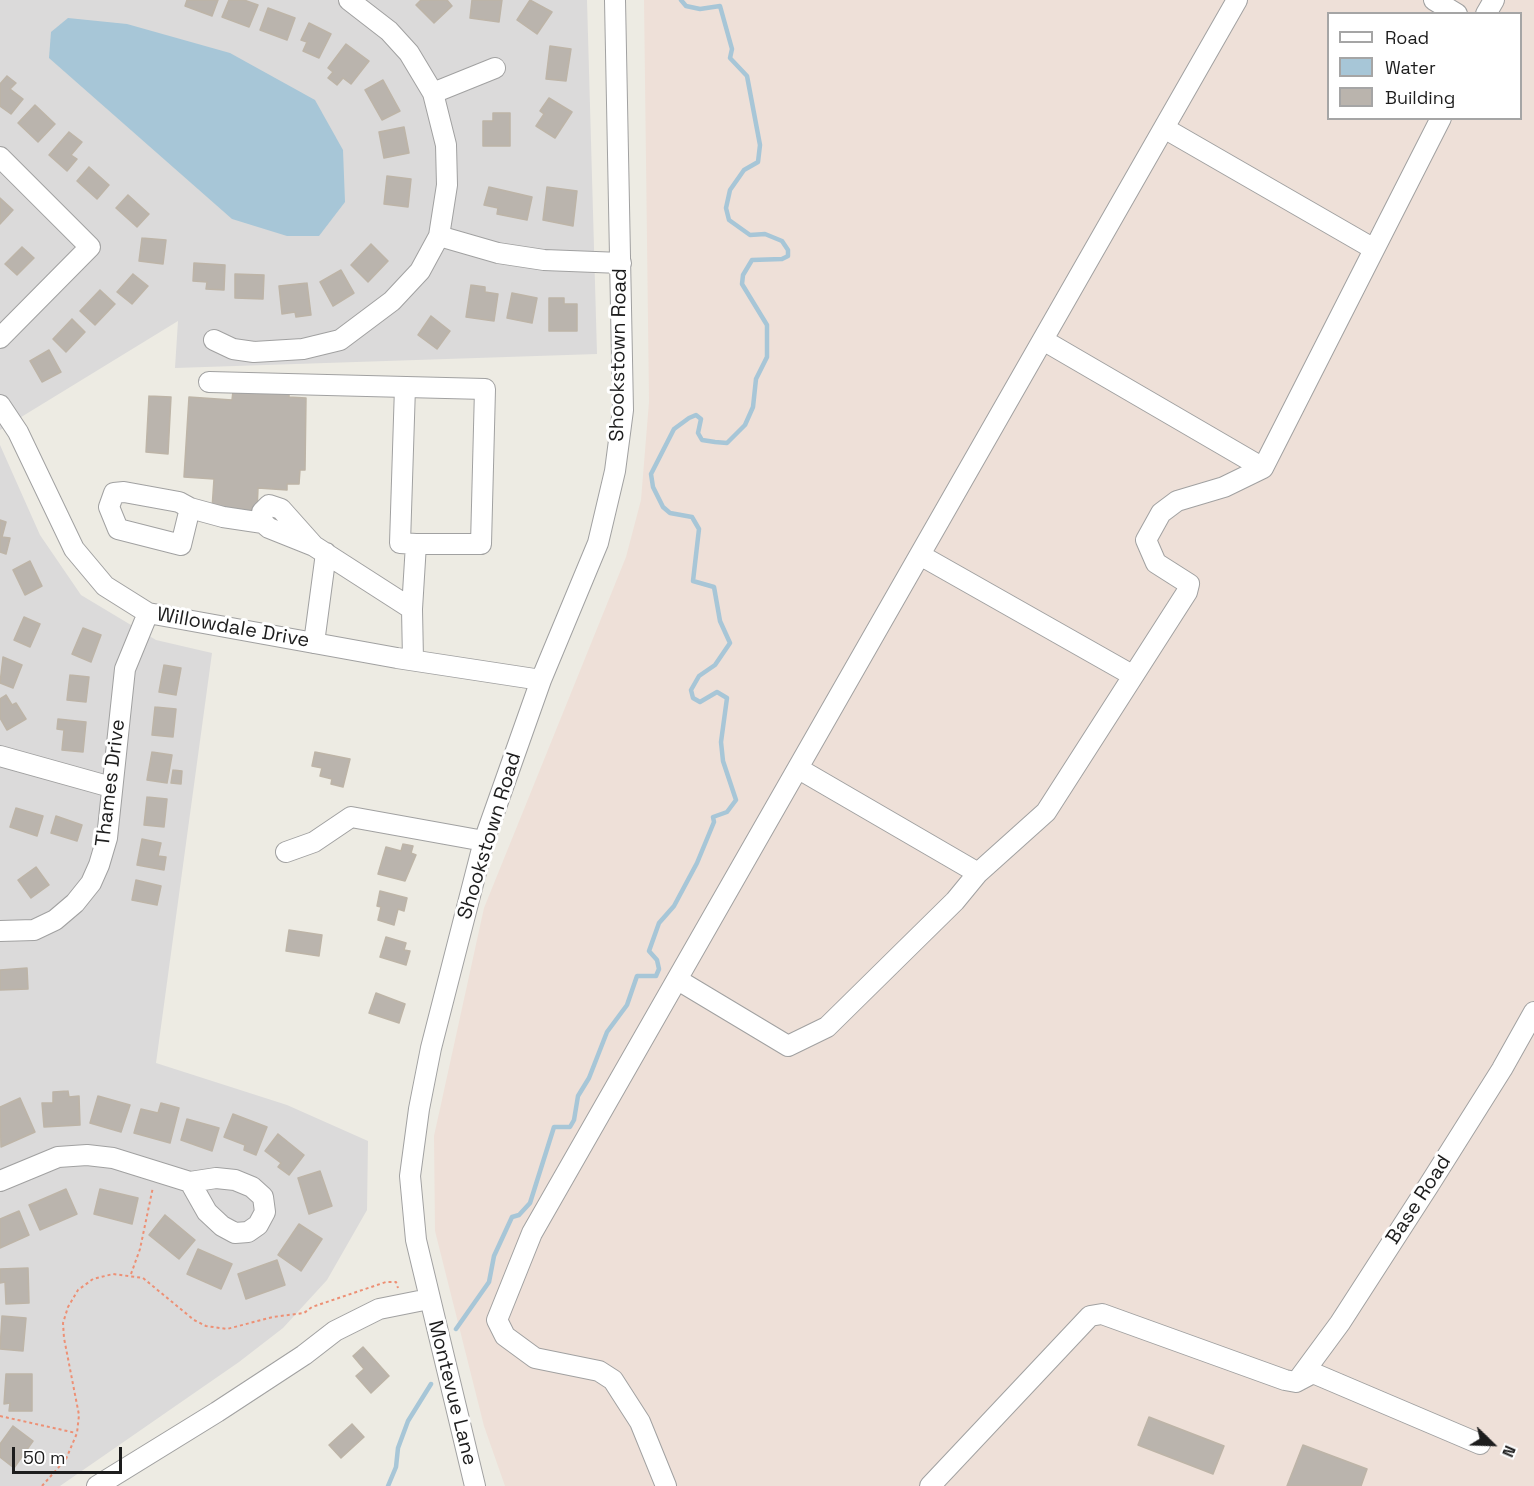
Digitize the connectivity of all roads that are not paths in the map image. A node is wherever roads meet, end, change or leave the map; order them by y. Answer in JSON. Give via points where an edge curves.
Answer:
{"nodes":[{"id":1,"x":349,"y":0,"type":"edge"},
{"id":2,"x":615,"y":0,"type":"edge"},
{"id":3,"x":1237,"y":0,"type":"edge"},
{"id":4,"x":1434,"y":0,"type":"edge"},
{"id":5,"x":1454,"y":12,"type":"edge"},
{"id":6,"x":495,"y":68,"type":"dead end"},
{"id":7,"x":433,"y":93,"type":"junction"},
{"id":8,"x":1440,"y":120,"type":"edge"},
{"id":9,"x":1164,"y":128,"type":"junction"},
{"id":10,"x":0,"y":157,"type":"edge"},
{"id":11,"x":439,"y":236,"type":"junction"},
{"id":12,"x":1374,"y":249,"type":"junction"},
{"id":13,"x":621,"y":263,"type":"junction"},
{"id":14,"x":0,"y":338,"type":"edge"},
{"id":15,"x":214,"y":340,"type":"dead end"},
{"id":16,"x":1043,"y":340,"type":"junction"},
{"id":17,"x":208,"y":382,"type":"dead end"},
{"id":18,"x":405,"y":387,"type":"junction"},
{"id":19,"x":0,"y":405,"type":"edge"},
{"id":20,"x":1263,"y":468,"type":"junction"},
{"id":21,"x":190,"y":508,"type":"dead end"},
{"id":22,"x":416,"y":544,"type":"junction"},
{"id":23,"x":320,"y":550,"type":"junction"},
{"id":24,"x":920,"y":555,"type":"junction"},
{"id":25,"x":412,"y":609,"type":"junction"},
{"id":26,"x":148,"y":613,"type":"junction"},
{"id":27,"x":314,"y":643,"type":"junction"},
{"id":28,"x":412,"y":660,"type":"junction"},
{"id":29,"x":1132,"y":675,"type":"junction"},
{"id":30,"x":541,"y":680,"type":"junction"},
{"id":31,"x":0,"y":756,"type":"edge"},
{"id":32,"x":799,"y":769,"type":"junction"},
{"id":33,"x":111,"y":787,"type":"junction"},
{"id":34,"x":484,"y":841,"type":"junction"},
{"id":35,"x":286,"y":852,"type":"dead end"},
{"id":36,"x":978,"y":873,"type":"junction"},
{"id":37,"x":0,"y":931,"type":"edge"},
{"id":38,"x":678,"y":980,"type":"junction"},
{"id":39,"x":1534,"y":1012,"type":"edge"},
{"id":40,"x":0,"y":1181,"type":"edge"},
{"id":41,"x":190,"y":1182,"type":"dead end"},
{"id":42,"x":429,"y":1299,"type":"junction"},
{"id":43,"x":1296,"y":1382,"type":"junction"},
{"id":44,"x":1480,"y":1444,"type":"dead end"},
{"id":45,"x":97,"y":1486,"type":"edge"},
{"id":46,"x":475,"y":1486,"type":"edge"},
{"id":47,"x":666,"y":1486,"type":"edge"},
{"id":48,"x":930,"y":1486,"type":"edge"}],
"edges":[{"from":1,"to":7,"type":"street","via":[[409,53]]},
{"from":2,"to":13,"type":"street","name":"Shookstown Road"},
{"from":3,"to":9,"type":"street"},
{"from":4,"to":5,"type":"street"},
{"from":6,"to":7,"type":"street"},
{"from":7,"to":11,"type":"street","via":[[446,144],[447,185]]},
{"from":8,"to":12,"type":"street"},
{"from":9,"to":12,"type":"street"},
{"from":9,"to":16,"type":"street"},
{"from":10,"to":14,"type":"street","via":[[90,247]]},
{"from":11,"to":13,"type":"street","via":[[498,253],[544,260]]},
{"from":11,"to":15,"type":"street","via":[[420,271],[392,301],[340,340],[303,350],[254,352],[233,349]]},
{"from":12,"to":20,"type":"street"},
{"from":13,"to":30,"type":"street","name":"Shookstown Road","via":[[623,410],[615,471],[598,543]]},
{"from":16,"to":20,"type":"street"},
{"from":16,"to":24,"type":"street"},
{"from":17,"to":18,"type":"street"},
{"from":18,"to":22,"type":"street","via":[[400,543]]},
{"from":18,"to":22,"type":"street","via":[[485,389],[481,544]]},
{"from":19,"to":26,"type":"street","name":"Willowdale Drive","via":[[18,432],[74,549],[105,586]]},
{"from":20,"to":29,"type":"street","via":[[1224,487],[1177,501],[1161,513],[1146,540],[1156,563],[1189,584]]},
{"from":21,"to":23,"type":"street","via":[[262,523],[262,512],[275,506]]},
{"from":22,"to":25,"type":"street"},
{"from":23,"to":25,"type":"street"},
{"from":23,"to":27,"type":"street"},
{"from":24,"to":29,"type":"street"},
{"from":24,"to":32,"type":"street"},
{"from":25,"to":28,"type":"street"},
{"from":26,"to":27,"type":"street","name":"Willowdale Drive"},
{"from":26,"to":33,"type":"street","name":"Thames Drive","via":[[125,669]]},
{"from":27,"to":28,"type":"street","name":"Willowdale Drive"},
{"from":28,"to":30,"type":"street","name":"Willowdale Drive"},
{"from":29,"to":36,"type":"street","via":[[1046,812]]},
{"from":30,"to":34,"type":"street","name":"Shookstown Road"},
{"from":31,"to":33,"type":"street"},
{"from":32,"to":36,"type":"street"},
{"from":32,"to":38,"type":"street"},
{"from":33,"to":37,"type":"street","name":"Thames Drive","via":[[107,838],[91,883],[55,920],[34,930]]},
{"from":34,"to":35,"type":"street","via":[[351,817],[314,842]]},
{"from":34,"to":42,"type":"street","name":"Shookstown Road","via":[[431,1048],[411,1165],[416,1239]]},
{"from":36,"to":38,"type":"street","via":[[955,901],[827,1026],[788,1046]]},
{"from":38,"to":47,"type":"street","via":[[532,1233],[497,1320],[506,1336],[535,1358],[599,1371],[613,1380],[640,1422]]},
{"from":39,"to":43,"type":"street","name":"Base Road","via":[[1423,1195],[1340,1323]]},
{"from":40,"to":41,"type":"street","via":[[58,1157],[87,1155],[113,1158]]},
{"from":42,"to":45,"type":"street","via":[[379,1309],[335,1331],[217,1412]]},
{"from":42,"to":46,"type":"street","name":"Montevue Lane"},
{"from":43,"to":44,"type":"street","via":[[1313,1373]]},
{"from":43,"to":48,"type":"street","via":[[1102,1314],[1090,1316]]}]}
